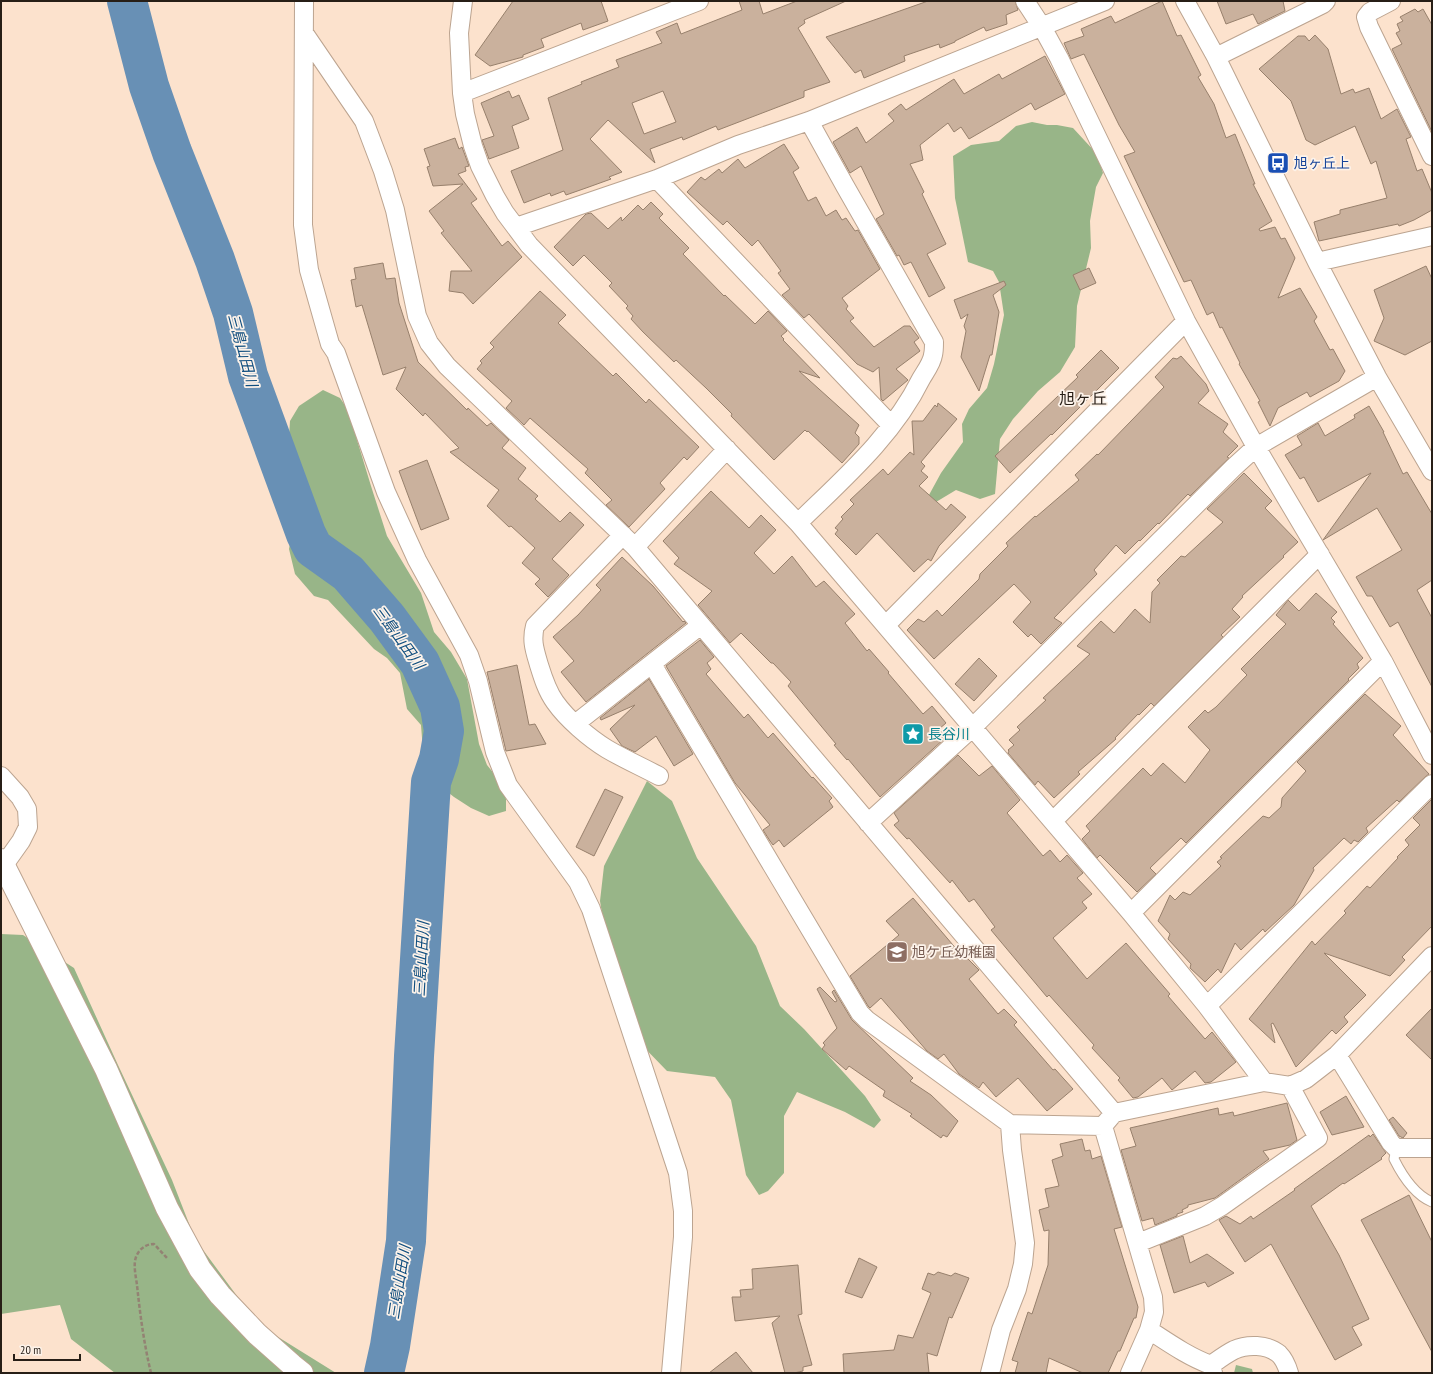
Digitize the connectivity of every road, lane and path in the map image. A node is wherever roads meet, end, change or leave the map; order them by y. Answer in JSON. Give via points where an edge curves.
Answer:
{"nodes":[{"id":1,"x":304,"y":1,"type":"edge"},
{"id":2,"x":462,"y":1,"type":"edge"},
{"id":3,"x":699,"y":1,"type":"edge"},
{"id":4,"x":1025,"y":1,"type":"edge"},
{"id":5,"x":1105,"y":1,"type":"edge"},
{"id":6,"x":1184,"y":1,"type":"edge"},
{"id":7,"x":1326,"y":1,"type":"edge"},
{"id":8,"x":1391,"y":1,"type":"edge"},
{"id":9,"x":1042,"y":27,"type":"junction"},
{"id":10,"x":304,"y":33,"type":"junction"},
{"id":11,"x":1216,"y":57,"type":"junction"},
{"id":12,"x":462,"y":93,"type":"junction"},
{"id":13,"x":809,"y":121,"type":"junction"},
{"id":14,"x":1432,"y":156,"type":"edge"},
{"id":15,"x":657,"y":179,"type":"junction"},
{"id":16,"x":516,"y":227,"type":"junction"},
{"id":17,"x":1432,"y":236,"type":"edge"},
{"id":18,"x":1317,"y":262,"type":"junction"},
{"id":19,"x":1186,"y":321,"type":"junction"},
{"id":20,"x":1377,"y":377,"type":"junction"},
{"id":21,"x":892,"y":425,"type":"junction"},
{"id":22,"x":1256,"y":447,"type":"junction"},
{"id":23,"x":727,"y":449,"type":"junction"},
{"id":24,"x":1432,"y":471,"type":"edge"},
{"id":25,"x":798,"y":523,"type":"junction"},
{"id":26,"x":629,"y":541,"type":"junction"},
{"id":27,"x":1320,"y":554,"type":"junction"},
{"id":28,"x":701,"y":625,"type":"junction"},
{"id":29,"x":886,"y":625,"type":"junction"},
{"id":30,"x":1383,"y":661,"type":"junction"},
{"id":31,"x":652,"y":664,"type":"junction"},
{"id":32,"x":575,"y":724,"type":"junction"},
{"id":33,"x":973,"y":728,"type":"junction"},
{"id":34,"x":1432,"y":755,"type":"edge"},
{"id":35,"x":1,"y":776,"type":"edge"},
{"id":36,"x":659,"y":776,"type":"dead end"},
{"id":37,"x":1432,"y":784,"type":"edge"},
{"id":38,"x":1053,"y":821,"type":"junction"},
{"id":39,"x":868,"y":823,"type":"junction"},
{"id":40,"x":3,"y":862,"type":"edge"},
{"id":41,"x":1131,"y":913,"type":"junction"},
{"id":42,"x":1432,"y":956,"type":"edge"},
{"id":43,"x":1207,"y":1006,"type":"junction"},
{"id":44,"x":1337,"y":1054,"type":"junction"},
{"id":45,"x":1264,"y":1082,"type":"junction"},
{"id":46,"x":1290,"y":1086,"type":"junction"},
{"id":47,"x":1108,"y":1119,"type":"junction"},
{"id":48,"x":1010,"y":1124,"type":"junction"},
{"id":49,"x":1396,"y":1148,"type":"junction"},
{"id":50,"x":1432,"y":1148,"type":"edge"},
{"id":51,"x":1432,"y":1202,"type":"edge"},
{"id":52,"x":1138,"y":1243,"type":"junction"},
{"id":53,"x":169,"y":1260,"type":"dead end"},
{"id":54,"x":1149,"y":1330,"type":"junction"},
{"id":55,"x":1212,"y":1369,"type":"edge"},
{"id":56,"x":151,"y":1373,"type":"edge"},
{"id":57,"x":302,"y":1373,"type":"edge"},
{"id":58,"x":671,"y":1373,"type":"edge"},
{"id":59,"x":990,"y":1373,"type":"edge"},
{"id":60,"x":1130,"y":1373,"type":"edge"},
{"id":61,"x":1289,"y":1373,"type":"edge"}],
"edges":[{"from":1,"to":10,"type":"street"},
{"from":2,"to":12,"type":"street","via":[[459,33]]},
{"from":3,"to":12,"type":"street"},
{"from":4,"to":9,"type":"street"},
{"from":5,"to":9,"type":"street"},
{"from":6,"to":11,"type":"street"},
{"from":7,"to":11,"type":"street"},
{"from":8,"to":14,"type":"street","via":[[1370,12],[1366,17]]},
{"from":9,"to":13,"type":"street"},
{"from":9,"to":19,"type":"street","via":[[1063,65]]},
{"from":10,"to":26,"type":"street","via":[[364,121],[395,210],[417,316],[429,343],[447,366]]},
{"from":10,"to":58,"type":"street","via":[[303,225],[308,270],[330,344],[336,353],[386,492],[417,560],[469,655],[495,752],[508,785],[578,882],[591,909],[678,1173],[683,1211],[683,1237]]},
{"from":11,"to":18,"type":"street"},
{"from":12,"to":16,"type":"street","via":[[465,114],[480,166],[505,213]]},
{"from":13,"to":15,"type":"street","via":[[738,145]]},
{"from":13,"to":21,"type":"street","via":[[934,342],[933,355],[919,383]]},
{"from":15,"to":16,"type":"street"},
{"from":15,"to":21,"type":"street"},
{"from":16,"to":23,"type":"street","via":[[529,245]]},
{"from":17,"to":18,"type":"street"},
{"from":18,"to":20,"type":"street"},
{"from":19,"to":22,"type":"street"},
{"from":19,"to":29,"type":"street"},
{"from":20,"to":22,"type":"street"},
{"from":20,"to":24,"type":"street"},
{"from":21,"to":25,"type":"street","via":[[873,449]]},
{"from":22,"to":27,"type":"street"},
{"from":22,"to":33,"type":"street","via":[[1234,466]]},
{"from":23,"to":25,"type":"street"},
{"from":23,"to":26,"type":"street"},
{"from":25,"to":29,"type":"street"},
{"from":26,"to":28,"type":"street"},
{"from":26,"to":32,"type":"street","via":[[535,626],[534,646],[544,681],[554,701]]},
{"from":27,"to":30,"type":"street"},
{"from":27,"to":38,"type":"street"},
{"from":28,"to":31,"type":"street"},
{"from":28,"to":39,"type":"street"},
{"from":29,"to":33,"type":"street"},
{"from":30,"to":34,"type":"street"},
{"from":30,"to":41,"type":"street"},
{"from":31,"to":32,"type":"street"},
{"from":31,"to":48,"type":"street","via":[[860,1013]]},
{"from":32,"to":36,"type":"street","via":[[608,750]]},
{"from":33,"to":38,"type":"street"},
{"from":33,"to":39,"type":"street"},
{"from":35,"to":40,"type":"street","via":[[20,797],[26,809],[28,827],[21,841]]},
{"from":37,"to":43,"type":"street"},
{"from":38,"to":41,"type":"street"},
{"from":39,"to":47,"type":"street"},
{"from":40,"to":57,"type":"street","via":[[106,1069],[167,1208],[200,1269],[220,1295],[252,1328]]},
{"from":41,"to":43,"type":"street"},
{"from":42,"to":44,"type":"street"},
{"from":43,"to":45,"type":"street"},
{"from":44,"to":46,"type":"street","via":[[1315,1074]]},
{"from":44,"to":49,"type":"street","via":[[1377,1122]]},
{"from":45,"to":46,"type":"street"},
{"from":45,"to":47,"type":"street"},
{"from":46,"to":52,"type":"street","via":[[1318,1138],[1205,1216]]},
{"from":47,"to":48,"type":"street"},
{"from":47,"to":52,"type":"street"},
{"from":48,"to":59,"type":"street","via":[[1025,1243],[1017,1289]]},
{"from":49,"to":50,"type":"street"},
{"from":49,"to":51,"type":"lane","via":[[1394,1159],[1400,1171],[1417,1191]]},
{"from":52,"to":54,"type":"street","via":[[1153,1297],[1154,1312]]},
{"from":53,"to":56,"type":"path","via":[[154,1244],[141,1248],[135,1258],[141,1320]]},
{"from":54,"to":55,"type":"street"},
{"from":54,"to":60,"type":"street"},
{"from":55,"to":61,"type":"street","via":[[1234,1350],[1254,1346],[1279,1354]]}]}
